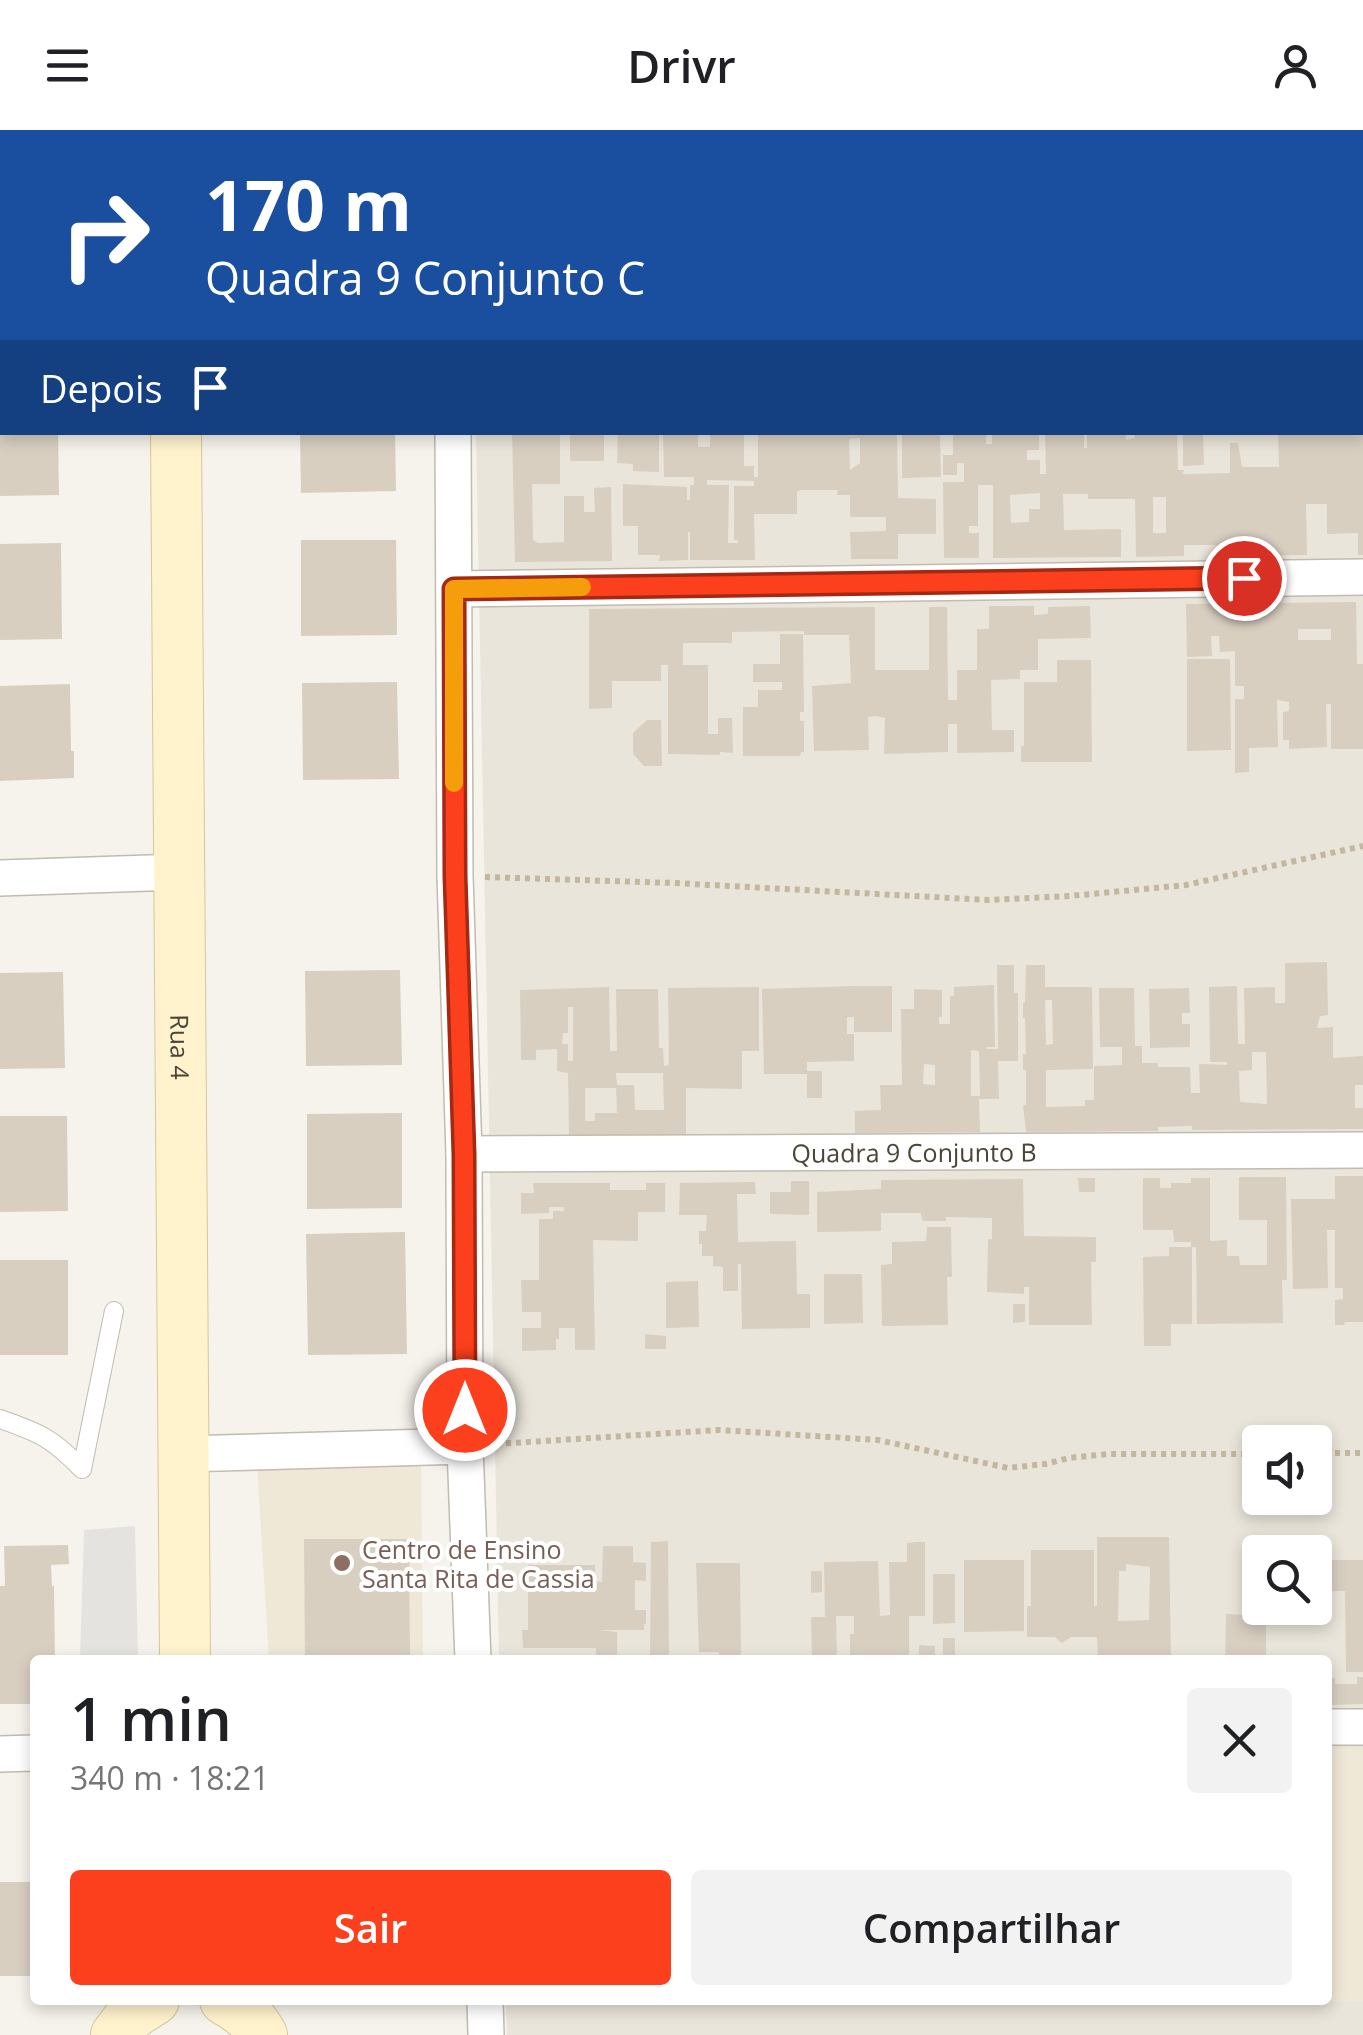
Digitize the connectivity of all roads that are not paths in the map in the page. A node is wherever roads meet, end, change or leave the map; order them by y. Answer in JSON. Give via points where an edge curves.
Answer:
{"nodes":[{"id":1,"x":176,"y":435,"type":"edge"},
{"id":2,"x":453,"y":435,"type":"edge"},
{"id":3,"x":1363,"y":577,"type":"edge"},
{"id":4,"x":454,"y":589,"type":"junction"},
{"id":5,"x":179,"y":872,"type":"junction"},
{"id":6,"x":0,"y":878,"type":"edge"},
{"id":7,"x":1363,"y":1150,"type":"edge"},
{"id":8,"x":464,"y":1154,"type":"junction"},
{"id":9,"x":114,"y":1311,"type":"dead end"},
{"id":10,"x":0,"y":1419,"type":"edge"},
{"id":11,"x":465,"y":1446,"type":"junction"},
{"id":12,"x":184,"y":1454,"type":"junction"},
{"id":13,"x":185,"y":1655,"type":"edge"},
{"id":14,"x":473,"y":1655,"type":"edge"},
{"id":15,"x":1332,"y":1727,"type":"edge"},
{"id":16,"x":1363,"y":1727,"type":"edge"},
{"id":17,"x":30,"y":1753,"type":"edge"},
{"id":18,"x":0,"y":1754,"type":"edge"},
{"id":19,"x":485,"y":2005,"type":"edge"},
{"id":20,"x":486,"y":2035,"type":"edge"}],
"edges":[{"from":1,"to":5,"type":"street","name":"Rua 4"},
{"from":2,"to":4,"type":"street"},
{"from":3,"to":4,"type":"street"},
{"from":4,"to":8,"type":"street"},
{"from":5,"to":6,"type":"street"},
{"from":5,"to":12,"type":"street","name":"Rua 4"},
{"from":7,"to":8,"type":"street","name":"Quadra 9 Conjunto B"},
{"from":8,"to":11,"type":"street"},
{"from":9,"to":10,"type":"lane","via":[[82,1469],[42,1434]]},
{"from":11,"to":12,"type":"street"},
{"from":11,"to":14,"type":"street"},
{"from":12,"to":13,"type":"street","name":"Rua 4"},
{"from":15,"to":16,"type":"street"},
{"from":17,"to":18,"type":"street"},
{"from":19,"to":20,"type":"street"}]}
